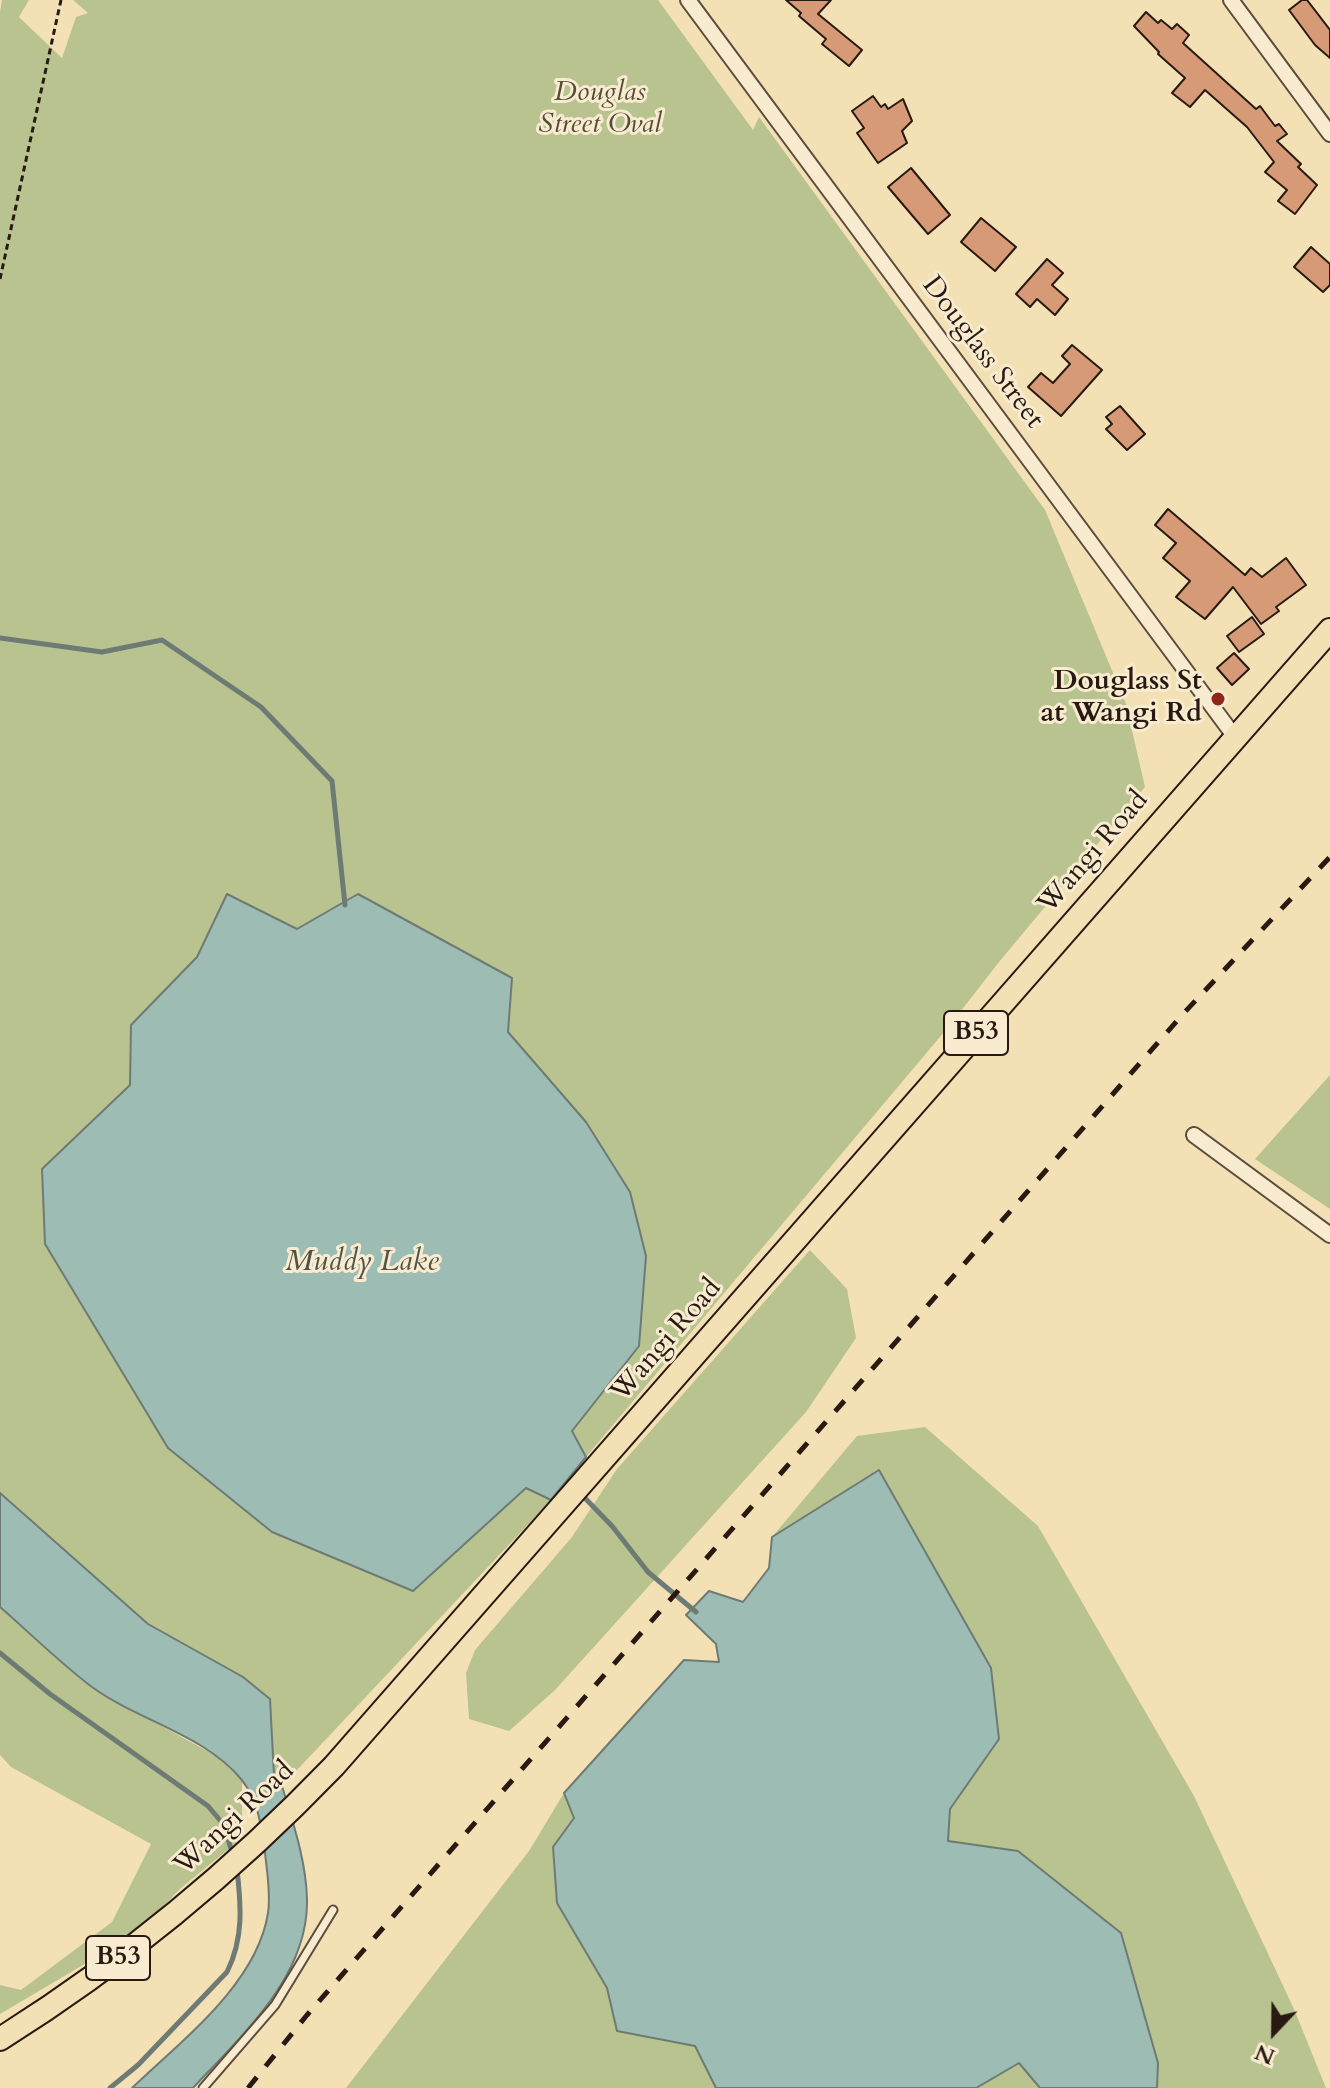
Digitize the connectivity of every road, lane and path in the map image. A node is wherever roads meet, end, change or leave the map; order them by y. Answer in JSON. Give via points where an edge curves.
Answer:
{"nodes":[{"id":1,"x":61,"y":0,"type":"edge"},
{"id":2,"x":688,"y":0,"type":"edge"},
{"id":3,"x":1231,"y":0,"type":"edge"},
{"id":4,"x":1330,"y":134,"type":"edge"},
{"id":5,"x":0,"y":279,"type":"edge"},
{"id":6,"x":1330,"y":630,"type":"edge"},
{"id":7,"x":1235,"y":737,"type":"junction"},
{"id":8,"x":1194,"y":1135,"type":"dead end"},
{"id":9,"x":1330,"y":1235,"type":"edge"},
{"id":10,"x":333,"y":1910,"type":"dead end"},
{"id":11,"x":0,"y":2039,"type":"edge"},
{"id":12,"x":203,"y":2088,"type":"edge"}],
"edges":[{"from":1,"to":5,"type":"path"},
{"from":2,"to":7,"type":"street","name":"Douglass Street"},
{"from":3,"to":4,"type":"street"},
{"from":6,"to":7,"type":"main road","name":"Wangi Road","number":"B53"},
{"from":7,"to":11,"type":"main road","name":"Wangi Road","number":"B53","via":[[317,1784],[229,1868],[120,1957]]},
{"from":8,"to":9,"type":"street"},
{"from":10,"to":12,"type":"lane","via":[[275,2005]]}]}
